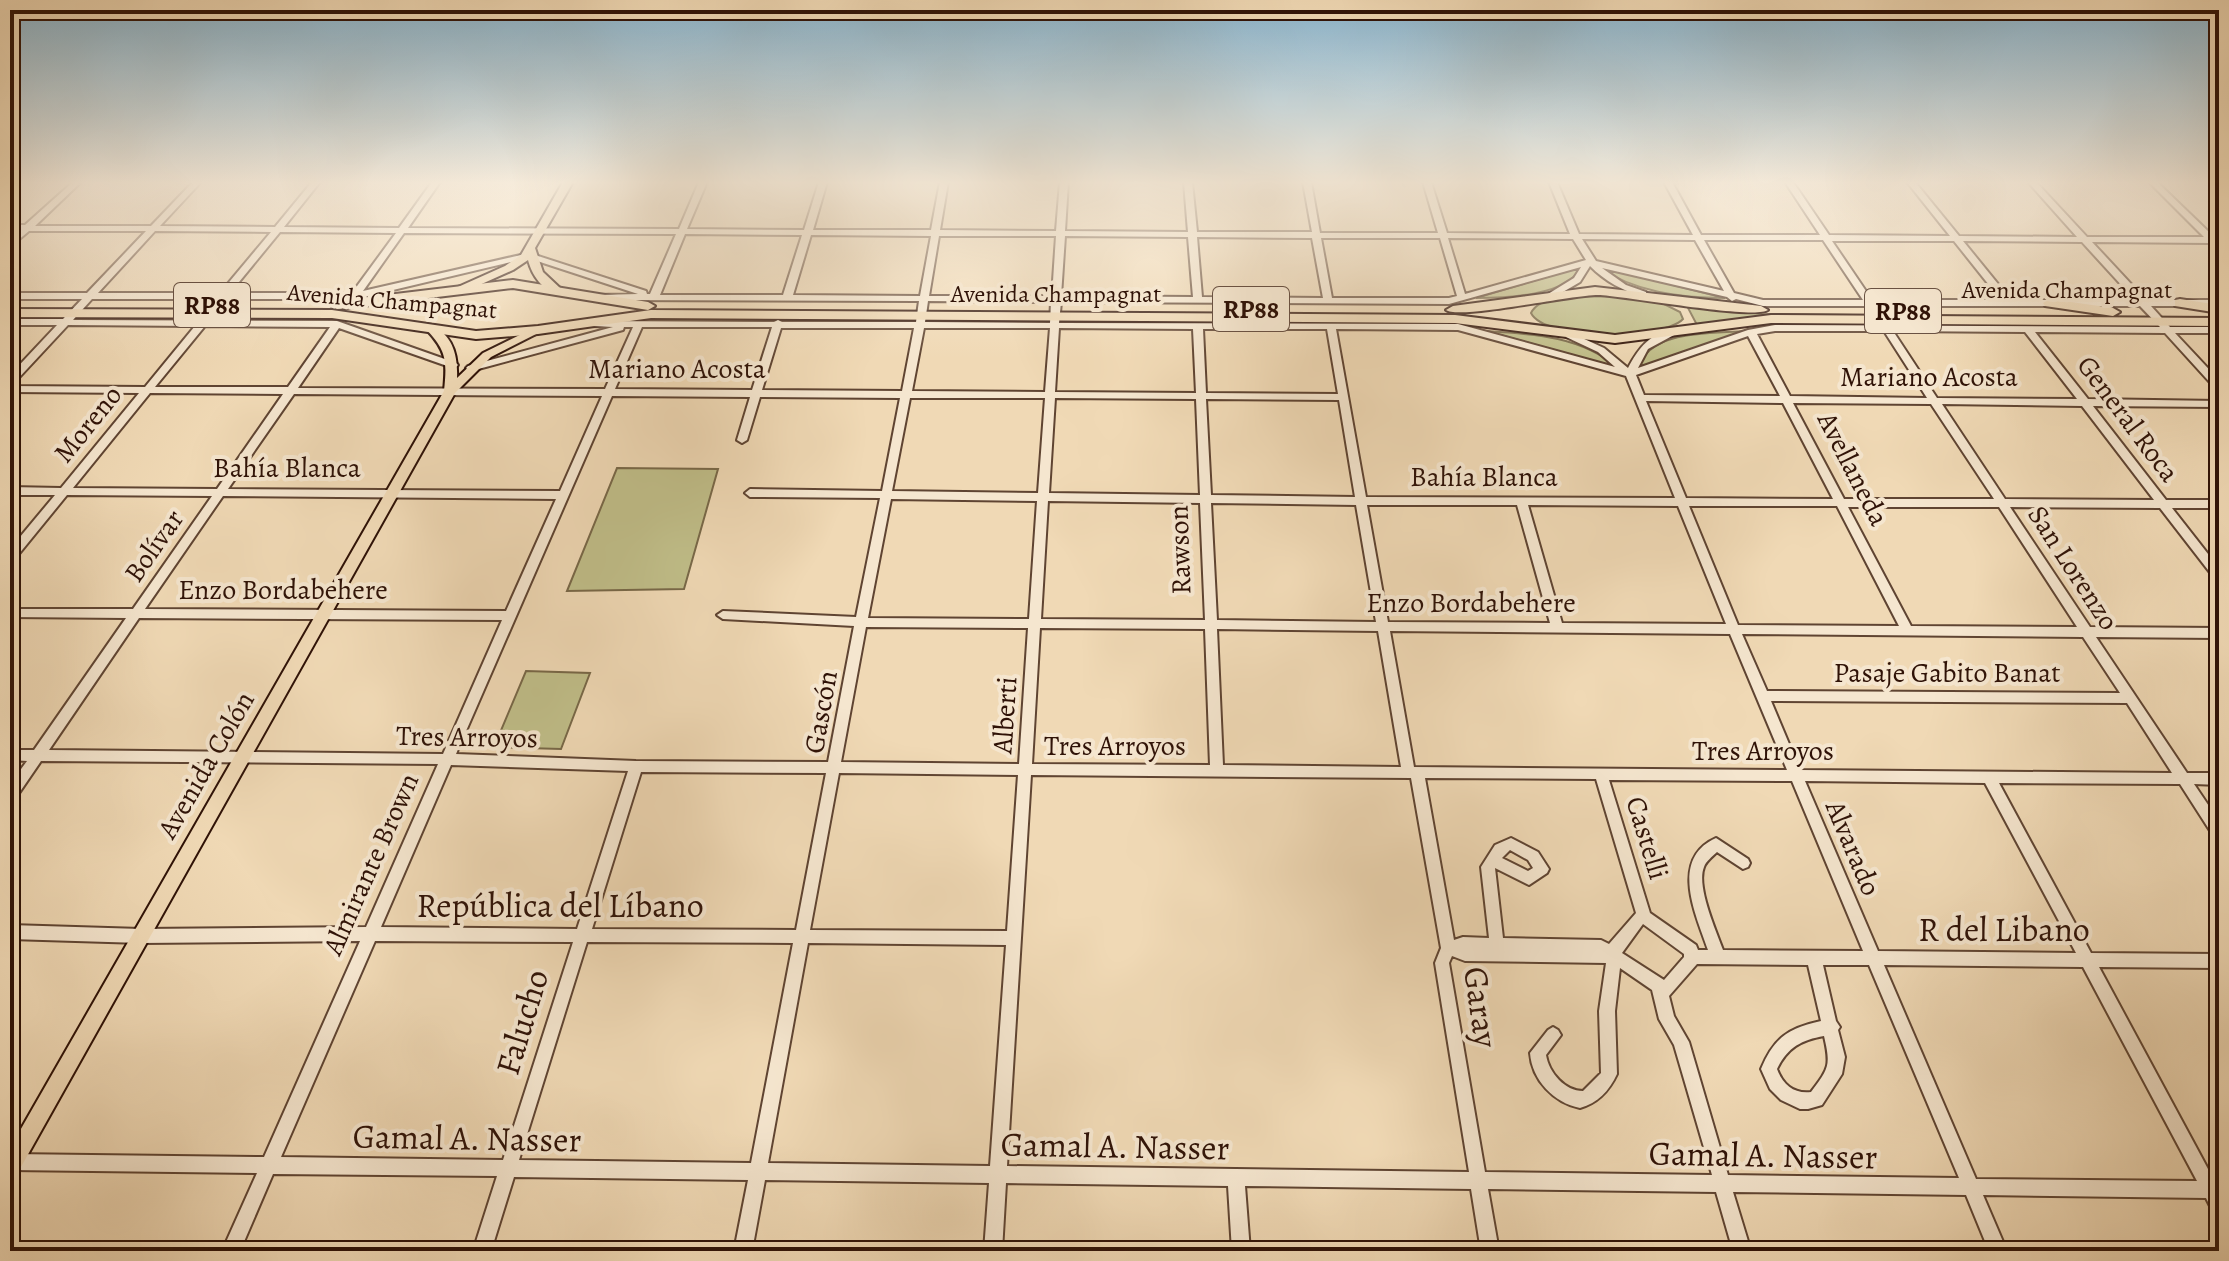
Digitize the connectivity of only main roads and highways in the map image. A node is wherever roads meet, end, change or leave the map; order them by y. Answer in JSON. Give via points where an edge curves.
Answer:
{"nodes":[{"id":1,"x":536,"y":241,"type":"edge"},
{"id":2,"x":529,"y":254,"type":"junction"},
{"id":3,"x":559,"y":290,"type":"junction"},
{"id":4,"x":456,"y":291,"type":"junction"},
{"id":5,"x":1648,"y":295,"type":"junction"},
{"id":6,"x":355,"y":296,"type":"road end"},
{"id":7,"x":1549,"y":296,"type":"junction"},
{"id":8,"x":413,"y":298,"type":"junction"},
{"id":9,"x":10,"y":305,"type":"edge"},
{"id":10,"x":78,"y":308,"type":"junction"},
{"id":11,"x":2217,"y":308,"type":"edge"},
{"id":12,"x":922,"y":311,"type":"junction"},
{"id":13,"x":1057,"y":312,"type":"junction"},
{"id":14,"x":10,"y":313,"type":"edge"},
{"id":15,"x":2062,"y":316,"type":"junction"},
{"id":16,"x":2120,"y":316,"type":"junction"},
{"id":17,"x":388,"y":321,"type":"junction"},
{"id":18,"x":2206,"y":321,"type":"edge"},
{"id":19,"x":337,"y":324,"type":"road end"},
{"id":20,"x":430,"y":328,"type":"junction"},
{"id":21,"x":542,"y":329,"type":"junction"},
{"id":22,"x":1679,"y":331,"type":"junction"},
{"id":23,"x":1563,"y":334,"type":"junction"},
{"id":24,"x":450,"y":391,"type":"junction"},
{"id":25,"x":11,"y":1164,"type":"edge"}],
"edges":[{"from":1,"to":2,"type":"main road"},
{"from":2,"to":3,"type":"main road","name":"Avenida Colón","via":[[539,277]]},
{"from":2,"to":4,"type":"main road"},
{"from":3,"to":4,"type":"highway","name":"Avenida Champagnat","number":"RP88","via":[[513,284]]},
{"from":3,"to":12,"type":"highway","name":"Avenida Champagnat","number":"RP88","via":[[651,306]]},
{"from":3,"to":21,"type":"highway","name":"Avenida Colón","number":"RP88","via":[[582,302],[581,310]]},
{"from":4,"to":8,"type":"highway","name":"Avenida Champagnat","number":"RP88"},
{"from":4,"to":20,"type":"highway","number":"RP88","via":[[414,310],[413,317]]},
{"from":5,"to":7,"type":"highway","name":"Avenida Champagnat","number":"RP88","via":[[1595,291]]},
{"from":5,"to":15,"type":"highway","name":"Avenida Champagnat","number":"RP88","via":[[1775,311]]},
{"from":5,"to":22,"type":"highway","number":"RP88","via":[[1677,304],[1689,315],[1688,326]]},
{"from":6,"to":8,"type":"highway"},
{"from":7,"to":13,"type":"highway","name":"Avenida Champagnat","number":"RP88","via":[[1439,311]]},
{"from":7,"to":23,"type":"highway","via":[[1528,305],[1525,312],[1535,324]]},
{"from":8,"to":10,"type":"highway","name":"Avenida Champagnat","number":"RP88","via":[[305,306]]},
{"from":9,"to":10,"type":"highway","name":"Avenida Champagnat","number":"RP88"},
{"from":10,"to":14,"type":"highway","name":"Avenida Champagnat","number":"RP88"},
{"from":10,"to":17,"type":"highway","name":"Avenida Champagnat","number":"RP88","via":[[302,313]]},
{"from":11,"to":18,"type":"highway","name":"Avenida Champagnat","number":"RP88"},
{"from":12,"to":13,"type":"highway","name":"Avenida Champagnat","number":"RP88"},
{"from":12,"to":21,"type":"highway","name":"Avenida Champagnat","number":"RP88","via":[[651,314]]},
{"from":13,"to":23,"type":"highway","name":"Avenida Champagnat","number":"RP88","via":[[1455,319]]},
{"from":15,"to":16,"type":"highway","name":"Avenida Champagnat","number":"RP88"},
{"from":15,"to":16,"type":"highway","via":[[2084,308]]},
{"from":15,"to":16,"type":"highway","via":[[2097,325]]},
{"from":15,"to":22,"type":"highway","name":"Avenida Champagnat","number":"RP88","via":[[1771,319]]},
{"from":16,"to":18,"type":"highway","name":"Avenida Champagnat","number":"RP88"},
{"from":17,"to":19,"type":"highway"},
{"from":17,"to":20,"type":"highway","name":"Avenida Champagnat","number":"RP88"},
{"from":20,"to":21,"type":"highway","name":"Avenida Champagnat","number":"RP88","via":[[476,335]]},
{"from":20,"to":24,"type":"main road","name":"Avenida Colón","via":[[451,349]]},
{"from":21,"to":24,"type":"main road","name":"Avenida Colón","via":[[505,344]]},
{"from":22,"to":23,"type":"highway","name":"Avenida Champagnat","number":"RP88","via":[[1615,339]]},
{"from":24,"to":25,"type":"main road","name":"Avenida Colón"}]}
